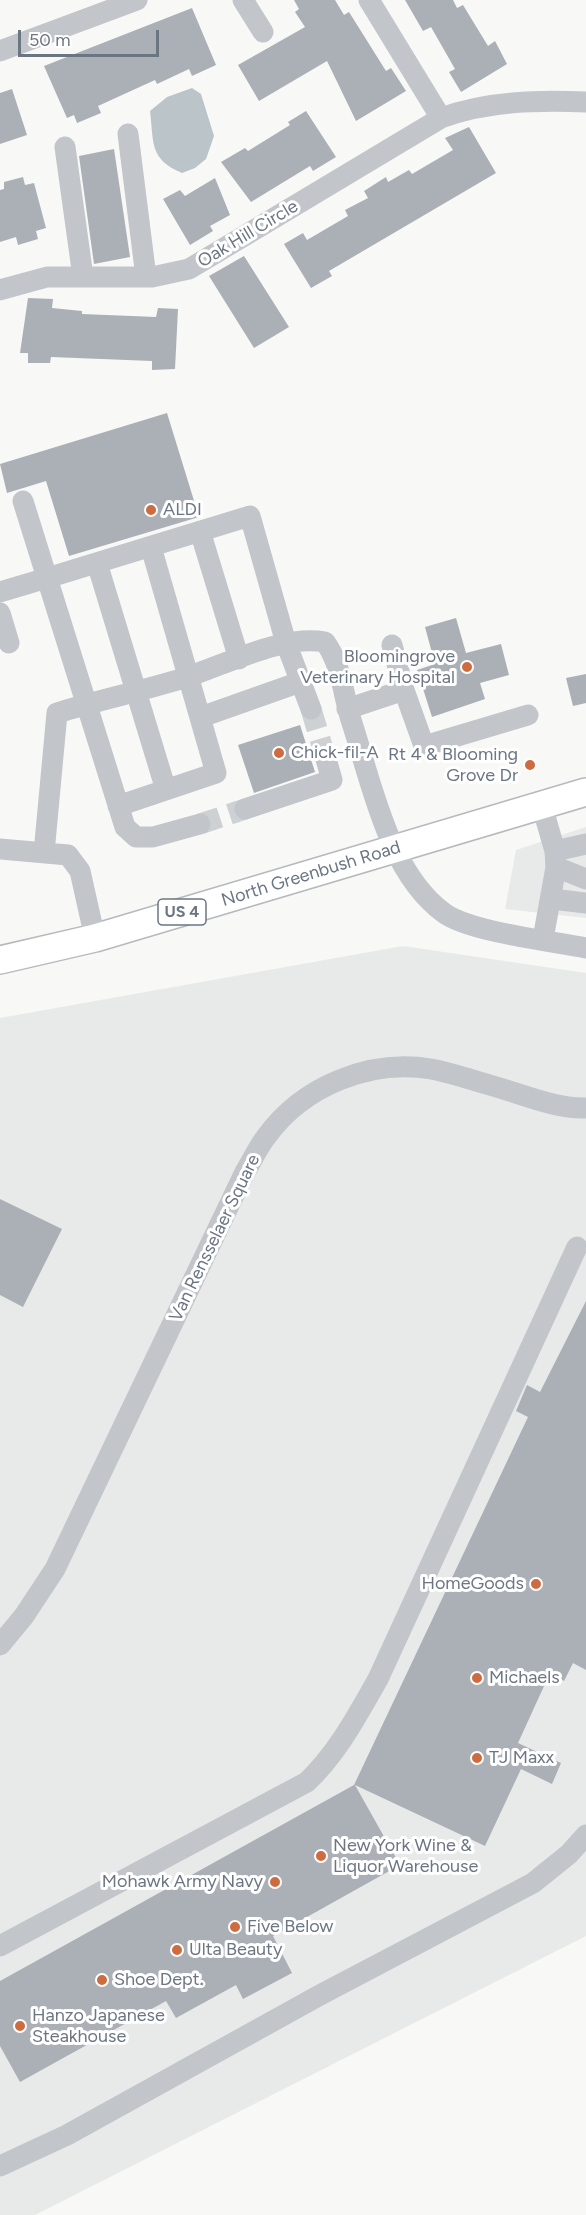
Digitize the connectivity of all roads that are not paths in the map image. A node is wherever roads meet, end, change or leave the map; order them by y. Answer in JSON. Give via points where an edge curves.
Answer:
{"nodes":[{"id":1,"x":137,"y":0,"type":"edge"},
{"id":2,"x":243,"y":0,"type":"edge"},
{"id":3,"x":369,"y":0,"type":"edge"},
{"id":4,"x":262,"y":32,"type":"dead end"},
{"id":5,"x":0,"y":51,"type":"edge"},
{"id":6,"x":586,"y":102,"type":"edge"},
{"id":7,"x":441,"y":118,"type":"junction"},
{"id":8,"x":128,"y":134,"type":"dead end"},
{"id":9,"x":65,"y":147,"type":"dead end"},
{"id":10,"x":83,"y":277,"type":"junction"},
{"id":11,"x":146,"y":277,"type":"junction"},
{"id":12,"x":0,"y":290,"type":"edge"},
{"id":13,"x":23,"y":501,"type":"dead end"},
{"id":14,"x":200,"y":531,"type":"junction"},
{"id":15,"x":151,"y":547,"type":"junction"},
{"id":16,"x":97,"y":563,"type":"junction"},
{"id":17,"x":47,"y":578,"type":"junction"},
{"id":18,"x":0,"y":592,"type":"edge"},
{"id":19,"x":0,"y":613,"type":"edge"},
{"id":20,"x":9,"y":643,"type":"dead end"},
{"id":21,"x":286,"y":643,"type":"junction"},
{"id":22,"x":392,"y":645,"type":"dead end"},
{"id":23,"x":240,"y":659,"type":"junction"},
{"id":24,"x":187,"y":677,"type":"junction"},
{"id":25,"x":300,"y":682,"type":"junction"},
{"id":26,"x":404,"y":690,"type":"junction"},
{"id":27,"x":138,"y":692,"type":"junction"},
{"id":28,"x":84,"y":705,"type":"junction"},
{"id":29,"x":311,"y":709,"type":"tunnel mouth"},
{"id":30,"x":347,"y":709,"type":"junction"},
{"id":31,"x":528,"y":715,"type":"dead end"},
{"id":32,"x":201,"y":717,"type":"junction"},
{"id":33,"x":326,"y":759,"type":"tunnel mouth"},
{"id":34,"x":166,"y":790,"type":"junction"},
{"id":35,"x":586,"y":792,"type":"edge"},
{"id":36,"x":118,"y":806,"type":"junction"},
{"id":37,"x":542,"y":806,"type":"junction"},
{"id":38,"x":245,"y":809,"type":"tunnel mouth"},
{"id":39,"x":200,"y":824,"type":"tunnel mouth"},
{"id":40,"x":586,"y":844,"type":"edge"},
{"id":41,"x":0,"y":849,"type":"edge"},
{"id":42,"x":393,"y":849,"type":"junction"},
{"id":43,"x":44,"y":853,"type":"junction"},
{"id":44,"x":586,"y":858,"type":"edge"},
{"id":45,"x":556,"y":859,"type":"junction"},
{"id":46,"x":586,"y":868,"type":"edge"},
{"id":47,"x":586,"y":879,"type":"edge"},
{"id":48,"x":586,"y":895,"type":"edge"},
{"id":49,"x":552,"y":899,"type":"junction"},
{"id":50,"x":586,"y":903,"type":"edge"},
{"id":51,"x":94,"y":938,"type":"junction"},
{"id":52,"x":543,"y":939,"type":"junction"},
{"id":53,"x":586,"y":948,"type":"edge"},
{"id":54,"x":0,"y":960,"type":"edge"},
{"id":55,"x":586,"y":1108,"type":"edge"},
{"id":56,"x":578,"y":1248,"type":"edge"},
{"id":57,"x":0,"y":1645,"type":"edge"},
{"id":58,"x":586,"y":1835,"type":"edge"},
{"id":59,"x":0,"y":1946,"type":"edge"},
{"id":60,"x":0,"y":2166,"type":"edge"}],
"edges":[{"from":1,"to":5,"type":"street"},
{"from":2,"to":4,"type":"street"},
{"from":3,"to":7,"type":"street"},
{"from":6,"to":7,"type":"street","name":"Oak Hill Circle","via":[[538,100],[459,111]]},
{"from":7,"to":11,"type":"street","name":"Oak Hill Circle","via":[[189,269]]},
{"from":8,"to":11,"type":"street"},
{"from":9,"to":10,"type":"street"},
{"from":10,"to":11,"type":"street","name":"Oak Hill Circle"},
{"from":10,"to":12,"type":"street","name":"Oak Hill Circle","via":[[47,278]]},
{"from":13,"to":17,"type":"street"},
{"from":14,"to":15,"type":"street"},
{"from":14,"to":21,"type":"street","via":[[249,516]]},
{"from":14,"to":23,"type":"street"},
{"from":15,"to":16,"type":"street"},
{"from":15,"to":24,"type":"street"},
{"from":16,"to":17,"type":"street"},
{"from":16,"to":27,"type":"street"},
{"from":17,"to":18,"type":"street"},
{"from":17,"to":28,"type":"street"},
{"from":19,"to":20,"type":"street"},
{"from":21,"to":23,"type":"street"},
{"from":21,"to":25,"type":"street"},
{"from":21,"to":30,"type":"street","via":[[312,639],[325,642],[335,655]]},
{"from":22,"to":26,"type":"street"},
{"from":23,"to":24,"type":"street"},
{"from":24,"to":27,"type":"street"},
{"from":24,"to":32,"type":"street"},
{"from":25,"to":29,"type":"street"},
{"from":25,"to":32,"type":"street"},
{"from":26,"to":30,"type":"street"},
{"from":26,"to":31,"type":"street","via":[[424,746]]},
{"from":27,"to":28,"type":"street"},
{"from":27,"to":34,"type":"street"},
{"from":28,"to":36,"type":"street"},
{"from":28,"to":43,"type":"street","via":[[57,714]]},
{"from":30,"to":42,"type":"street"},
{"from":32,"to":34,"type":"street","via":[[216,773]]},
{"from":33,"to":38,"type":"street","via":[[332,780]]},
{"from":34,"to":36,"type":"street"},
{"from":35,"to":37,"type":"main road","name":"North Greenbush Road","number":"US 4"},
{"from":36,"to":39,"type":"street","via":[[125,827],[136,837],[165,835]]},
{"from":37,"to":42,"type":"main road","name":"North Greenbush Road","number":"US 4"},
{"from":37,"to":45,"type":"street"},
{"from":40,"to":45,"type":"street"},
{"from":41,"to":43,"type":"street"},
{"from":42,"to":51,"type":"main road","name":"North Greenbush Road","number":"US 4"},
{"from":42,"to":52,"type":"street","via":[[416,884],[445,914],[485,929]]},
{"from":43,"to":51,"type":"street","via":[[68,855],[80,871]]},
{"from":44,"to":45,"type":"street"},
{"from":45,"to":46,"type":"street"},
{"from":45,"to":47,"type":"street"},
{"from":45,"to":49,"type":"street"},
{"from":48,"to":49,"type":"street"},
{"from":49,"to":50,"type":"street"},
{"from":49,"to":52,"type":"street"},
{"from":51,"to":54,"type":"main road","name":"North Greenbush Road","number":"US 4"},
{"from":52,"to":53,"type":"street"},
{"from":55,"to":57,"type":"street","name":"Van Rensselaer Square","via":[[555,1104],[454,1075],[404,1067],[354,1074],[305,1098],[283,1116],[245,1173],[55,1569],[30,1609]]},
{"from":56,"to":59,"type":"street","via":[[378,1679],[345,1738],[321,1769],[307,1782]]},
{"from":58,"to":60,"type":"street","via":[[533,1883],[67,2135]]}]}
